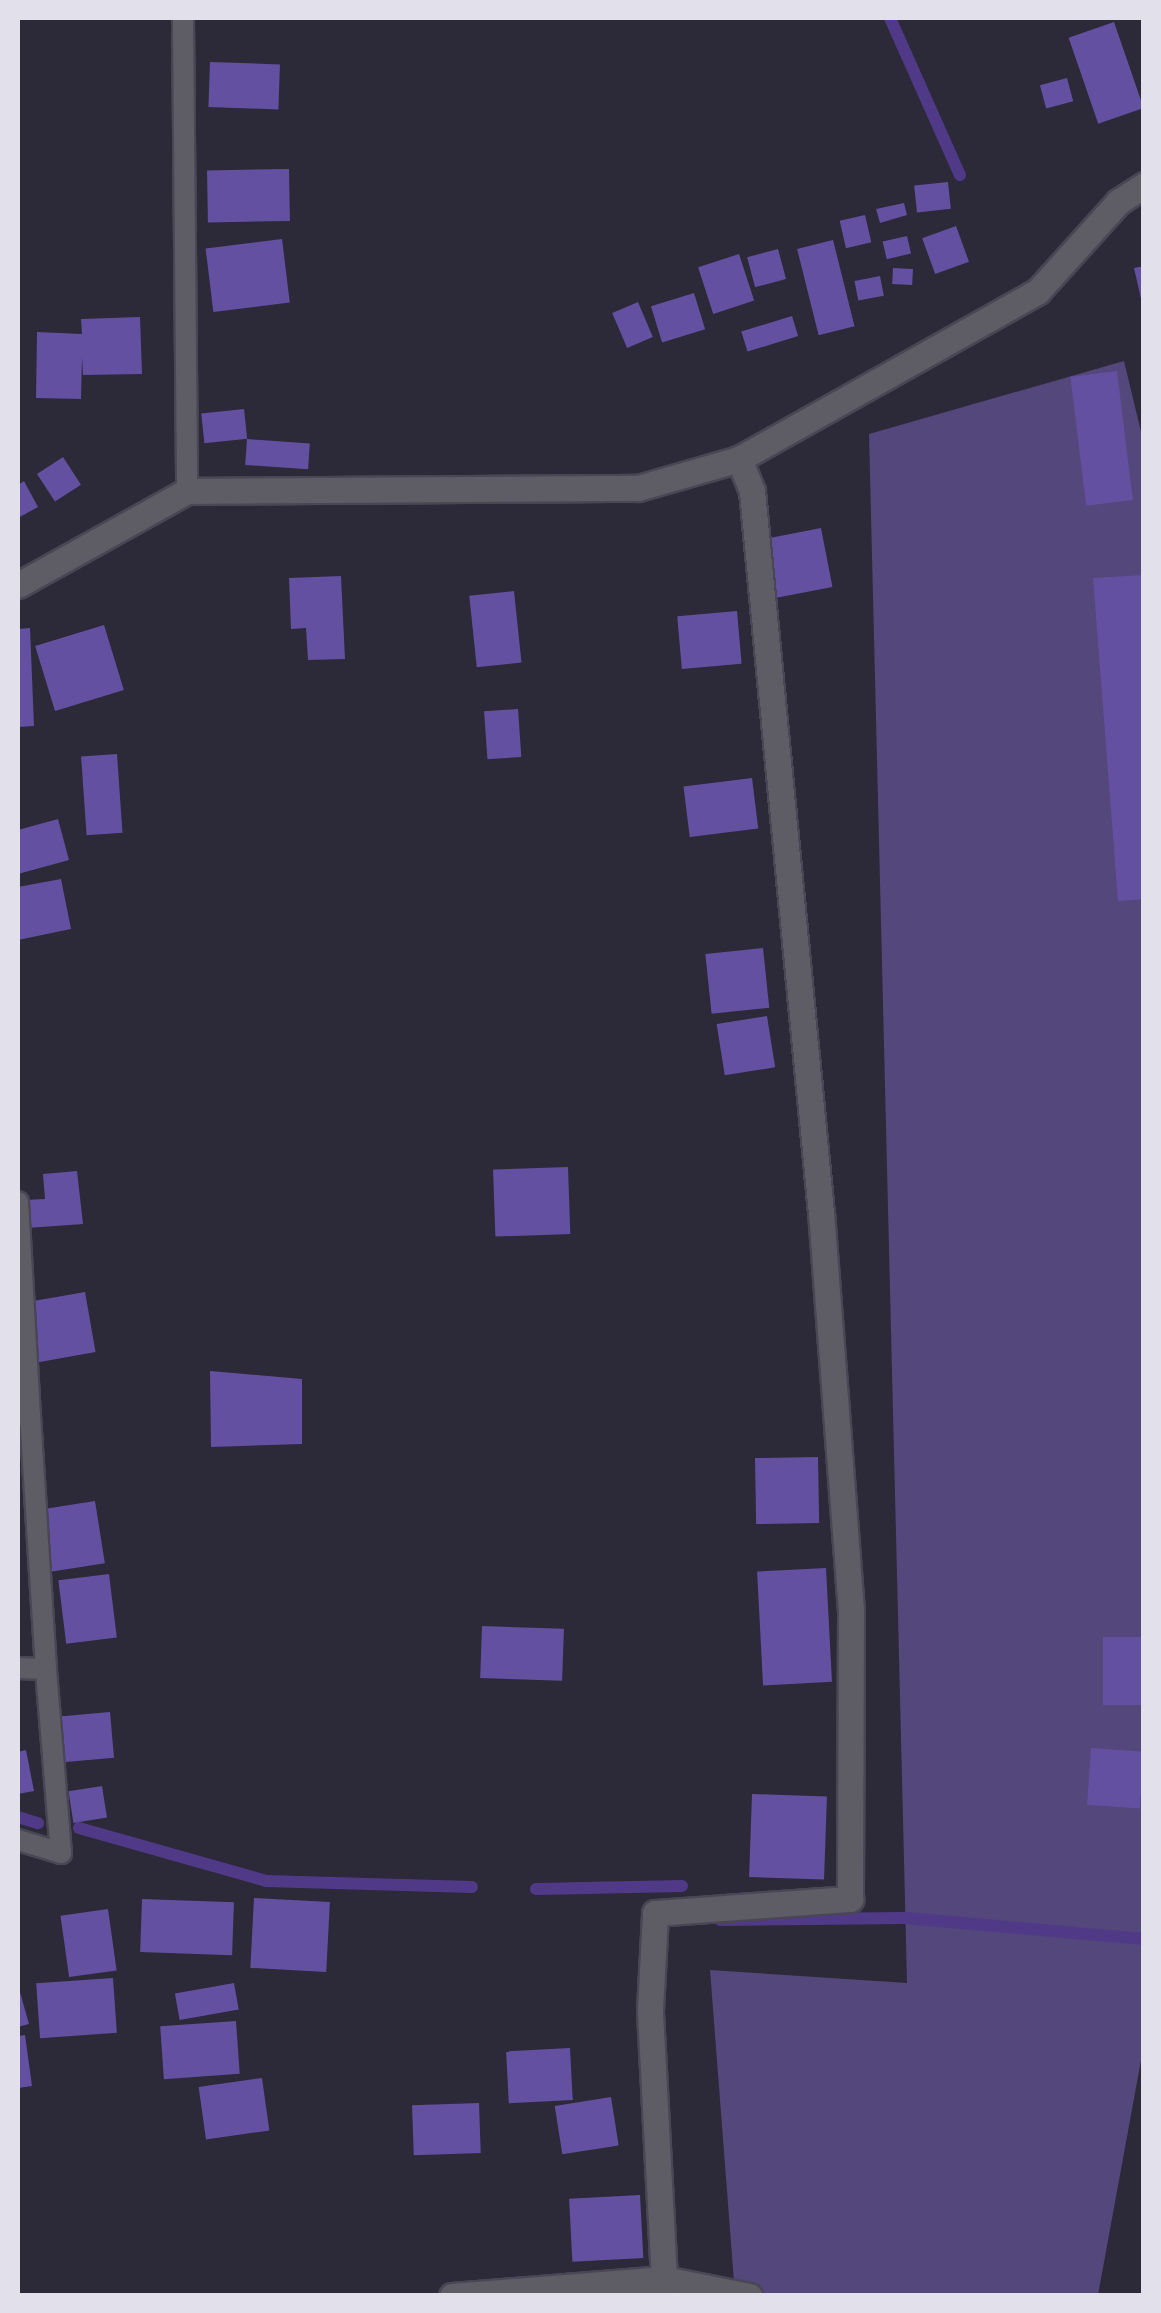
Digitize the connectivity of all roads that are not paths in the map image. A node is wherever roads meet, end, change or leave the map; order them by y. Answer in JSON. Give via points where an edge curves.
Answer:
{"nodes":[{"id":1,"x":183,"y":18,"type":"edge"},
{"id":2,"x":1144,"y":186,"type":"edge"},
{"id":3,"x":739,"y":459,"type":"junction"},
{"id":4,"x":187,"y":491,"type":"junction"},
{"id":5,"x":20,"y":580,"type":"edge"},
{"id":6,"x":18,"y":1202,"type":"edge"},
{"id":7,"x":24,"y":1415,"type":"edge"},
{"id":8,"x":18,"y":1668,"type":"edge"},
{"id":9,"x":46,"y":1669,"type":"junction"},
{"id":10,"x":18,"y":1840,"type":"edge"},
{"id":11,"x":664,"y":2287,"type":"edge"},
{"id":12,"x":513,"y":2294,"type":"edge"},
{"id":13,"x":452,"y":2296,"type":"edge"},
{"id":14,"x":749,"y":2296,"type":"edge"}],
"edges":[{"from":1,"to":4,"type":"lane"},
{"from":2,"to":3,"type":"street","via":[[1118,202],[1038,291]]},
{"from":3,"to":4,"type":"street","via":[[638,488]]},
{"from":3,"to":11,"type":"street","via":[[752,491],[821,1213],[851,1610],[850,1898],[655,1914],[650,2010]]},
{"from":4,"to":5,"type":"street"},
{"from":6,"to":7,"type":"lane"},
{"from":7,"to":9,"type":"lane"},
{"from":8,"to":9,"type":"lane"},
{"from":9,"to":10,"type":"lane","via":[[62,1853]]},
{"from":11,"to":12,"type":"street"},
{"from":11,"to":14,"type":"street"},
{"from":12,"to":13,"type":"street"}]}
